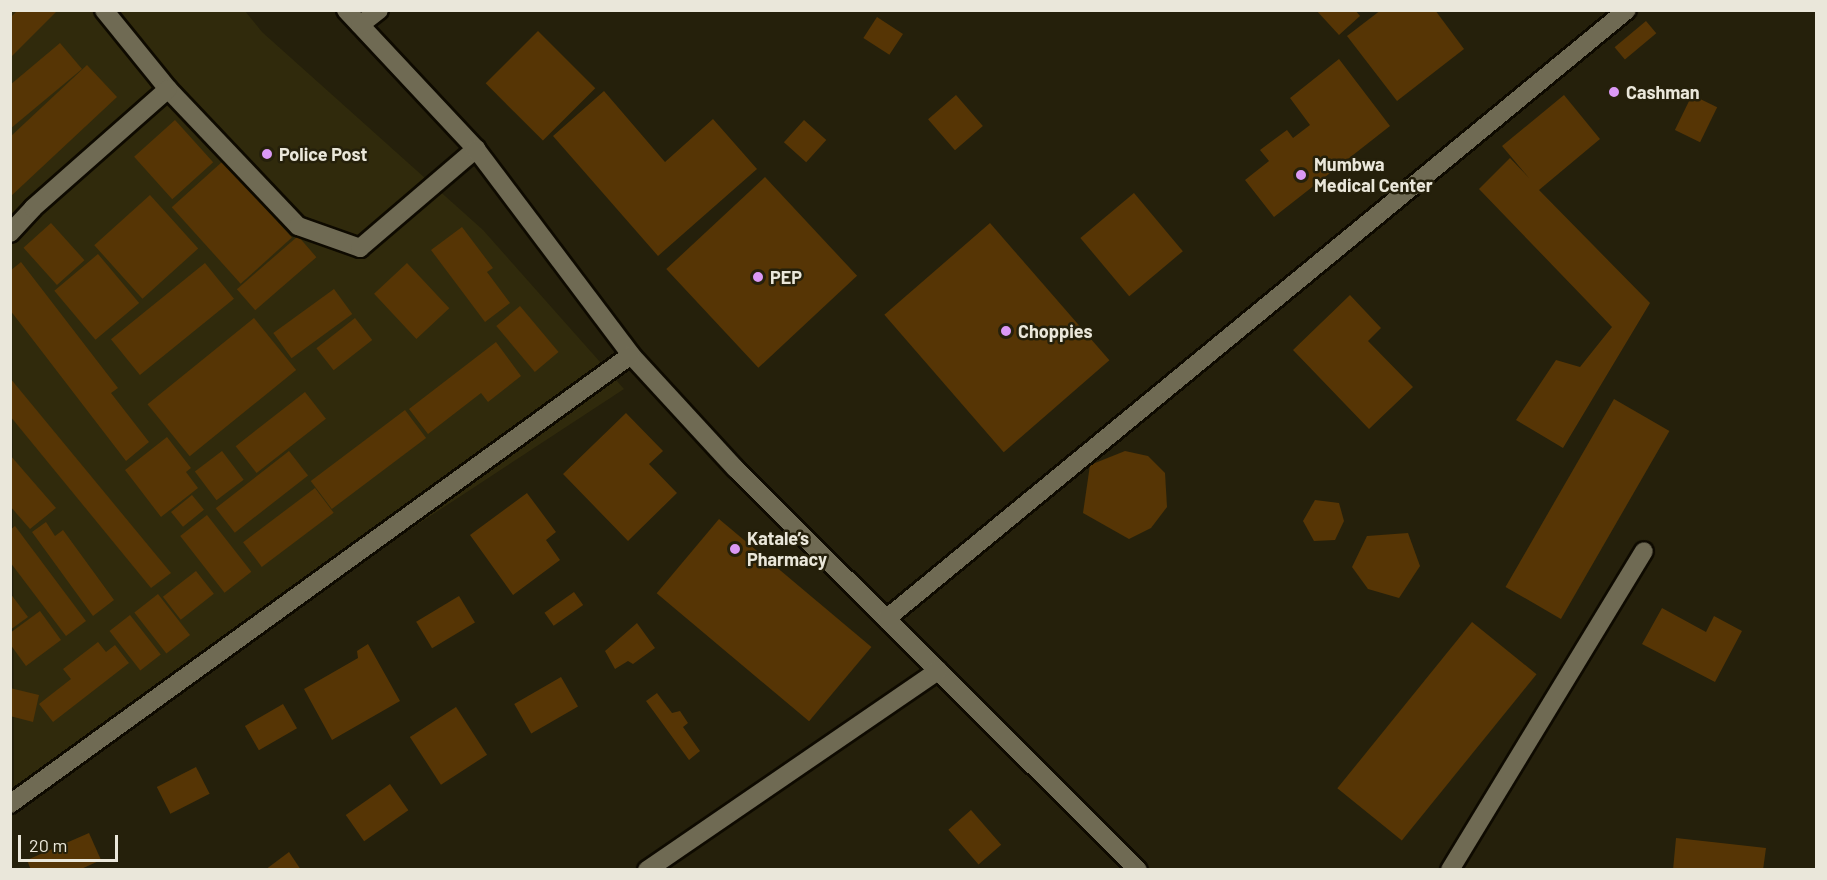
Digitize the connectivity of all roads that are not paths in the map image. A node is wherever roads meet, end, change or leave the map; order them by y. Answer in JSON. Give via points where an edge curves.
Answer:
{"nodes":[{"id":1,"x":104,"y":10,"type":"edge"},
{"id":2,"x":346,"y":10,"type":"edge"},
{"id":3,"x":379,"y":10,"type":"edge"},
{"id":4,"x":1627,"y":10,"type":"edge"},
{"id":5,"x":360,"y":25,"type":"junction"},
{"id":6,"x":168,"y":89,"type":"junction"},
{"id":7,"x":476,"y":148,"type":"junction"},
{"id":8,"x":10,"y":233,"type":"edge"},
{"id":9,"x":631,"y":355,"type":"junction"},
{"id":10,"x":1644,"y":551,"type":"dead end"},
{"id":11,"x":886,"y":619,"type":"junction"},
{"id":12,"x":938,"y":671,"type":"junction"},
{"id":13,"x":10,"y":804,"type":"edge"},
{"id":14,"x":647,"y":870,"type":"edge"},
{"id":15,"x":1138,"y":870,"type":"edge"},
{"id":16,"x":1450,"y":870,"type":"edge"}],
"edges":[{"from":1,"to":6,"type":"street"},
{"from":2,"to":5,"type":"street"},
{"from":3,"to":5,"type":"street"},
{"from":4,"to":11,"type":"street"},
{"from":5,"to":7,"type":"street"},
{"from":6,"to":7,"type":"street","via":[[298,226],[360,248]]},
{"from":6,"to":8,"type":"street"},
{"from":7,"to":9,"type":"street"},
{"from":9,"to":11,"type":"street","via":[[735,468]]},
{"from":9,"to":13,"type":"street"},
{"from":10,"to":16,"type":"street"},
{"from":11,"to":12,"type":"street"},
{"from":12,"to":14,"type":"street"},
{"from":12,"to":15,"type":"street"}]}
